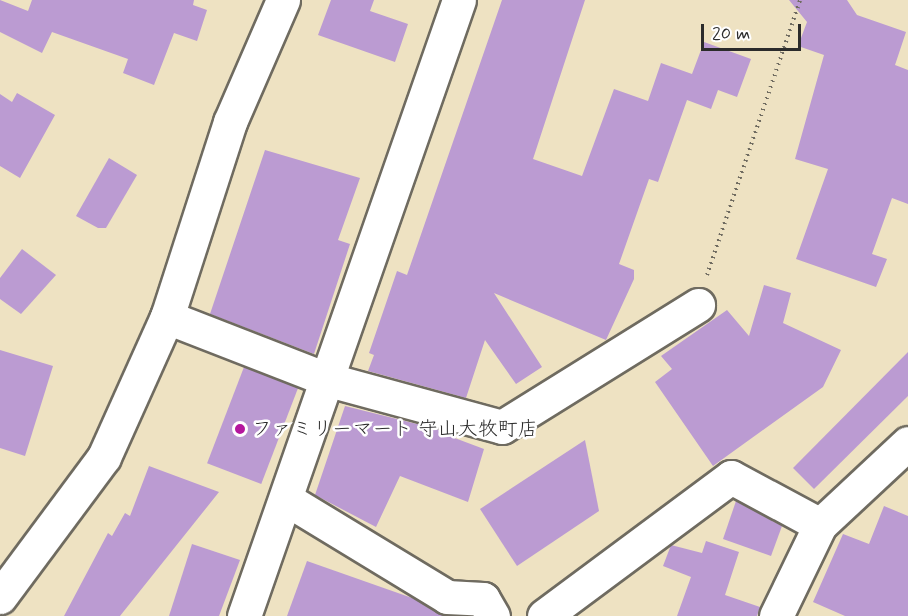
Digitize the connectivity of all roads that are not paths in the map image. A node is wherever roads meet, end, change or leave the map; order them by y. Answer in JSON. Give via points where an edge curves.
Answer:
{"nodes":[{"id":1,"x":283,"y":0,"type":"edge"},
{"id":2,"x":459,"y":0,"type":"edge"},
{"id":3,"x":698,"y":305,"type":"road end"},
{"id":4,"x":167,"y":317,"type":"junction"},
{"id":5,"x":329,"y":380,"type":"junction"},
{"id":6,"x":908,"y":443,"type":"edge"},
{"id":7,"x":286,"y":499,"type":"junction"},
{"id":8,"x":820,"y":525,"type":"junction"},
{"id":9,"x":0,"y":597,"type":"edge"},
{"id":10,"x":244,"y":616,"type":"edge"},
{"id":11,"x":493,"y":616,"type":"edge"},
{"id":12,"x":544,"y":616,"type":"edge"},
{"id":13,"x":776,"y":616,"type":"edge"}],
"edges":[{"from":1,"to":4,"type":"street","via":[[230,122]]},
{"from":2,"to":5,"type":"street"},
{"from":3,"to":5,"type":"street","via":[[502,427]]},
{"from":4,"to":5,"type":"street"},
{"from":4,"to":9,"type":"street","via":[[104,457]]},
{"from":5,"to":7,"type":"street"},
{"from":6,"to":8,"type":"street"},
{"from":7,"to":10,"type":"street"},
{"from":7,"to":11,"type":"street","via":[[447,597],[483,599]]},
{"from":8,"to":12,"type":"street","via":[[731,477]]},
{"from":8,"to":13,"type":"street"}]}
